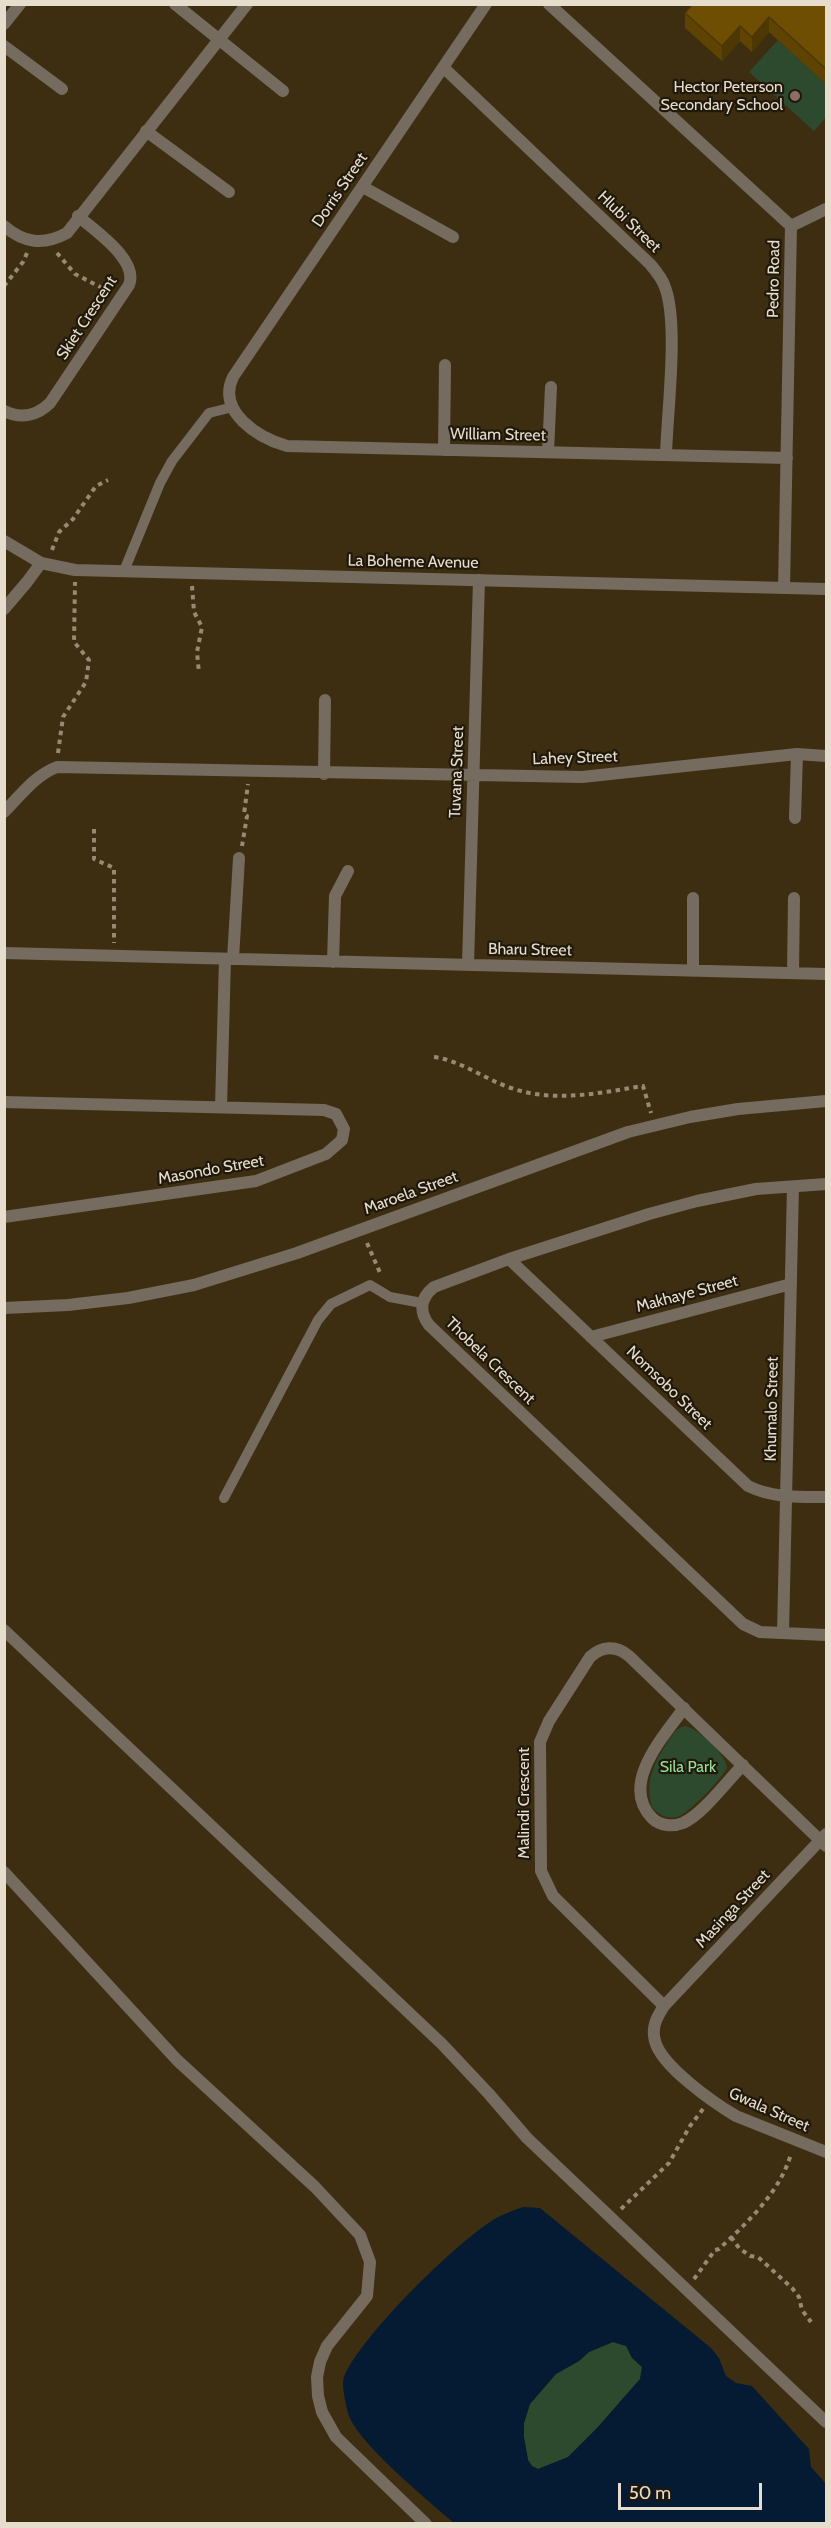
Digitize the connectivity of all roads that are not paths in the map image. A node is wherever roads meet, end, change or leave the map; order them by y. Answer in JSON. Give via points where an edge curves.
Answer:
{"nodes":[{"id":1,"x":20,"y":4,"type":"edge"},
{"id":2,"x":175,"y":4,"type":"edge"},
{"id":3,"x":247,"y":4,"type":"edge"},
{"id":4,"x":486,"y":4,"type":"edge"},
{"id":5,"x":549,"y":4,"type":"edge"},
{"id":6,"x":4,"y":24,"type":"edge"},
{"id":7,"x":220,"y":38,"type":"junction"},
{"id":8,"x":4,"y":46,"type":"edge"},
{"id":9,"x":444,"y":68,"type":"junction"},
{"id":10,"x":62,"y":89,"type":"dead end"},
{"id":11,"x":283,"y":91,"type":"dead end"},
{"id":12,"x":146,"y":131,"type":"junction"},
{"id":13,"x":363,"y":187,"type":"junction"},
{"id":14,"x":229,"y":192,"type":"dead end"},
{"id":15,"x":826,"y":209,"type":"edge"},
{"id":16,"x":78,"y":216,"type":"junction"},
{"id":17,"x":4,"y":225,"type":"edge"},
{"id":18,"x":791,"y":226,"type":"junction"},
{"id":19,"x":453,"y":237,"type":"dead end"},
{"id":20,"x":445,"y":365,"type":"dead end"},
{"id":21,"x":551,"y":387,"type":"dead end"},
{"id":22,"x":231,"y":403,"type":"junction"},
{"id":23,"x":4,"y":411,"type":"edge"},
{"id":24,"x":444,"y":450,"type":"junction"},
{"id":25,"x":548,"y":452,"type":"junction"},
{"id":26,"x":666,"y":455,"type":"junction"},
{"id":27,"x":787,"y":458,"type":"junction"},
{"id":28,"x":4,"y":542,"type":"edge"},
{"id":29,"x":44,"y":564,"type":"junction"},
{"id":30,"x":124,"y":571,"type":"junction"},
{"id":31,"x":479,"y":580,"type":"junction"},
{"id":32,"x":784,"y":588,"type":"junction"},
{"id":33,"x":826,"y":589,"type":"edge"},
{"id":34,"x":4,"y":609,"type":"edge"},
{"id":35,"x":325,"y":700,"type":"dead end"},
{"id":36,"x":797,"y":754,"type":"junction"},
{"id":37,"x":826,"y":756,"type":"edge"},
{"id":38,"x":324,"y":774,"type":"junction"},
{"id":39,"x":473,"y":776,"type":"junction"},
{"id":40,"x":4,"y":813,"type":"edge"},
{"id":41,"x":795,"y":818,"type":"dead end"},
{"id":42,"x":239,"y":858,"type":"road end"},
{"id":43,"x":348,"y":871,"type":"dead end"},
{"id":44,"x":693,"y":898,"type":"dead end"},
{"id":45,"x":794,"y":898,"type":"dead end"},
{"id":46,"x":4,"y":953,"type":"edge"},
{"id":47,"x":229,"y":959,"type":"junction"},
{"id":48,"x":333,"y":962,"type":"junction"},
{"id":49,"x":468,"y":965,"type":"junction"},
{"id":50,"x":693,"y":970,"type":"junction"},
{"id":51,"x":793,"y":973,"type":"junction"},
{"id":52,"x":826,"y":974,"type":"edge"},
{"id":53,"x":826,"y":1101,"type":"edge"},
{"id":54,"x":4,"y":1102,"type":"edge"},
{"id":55,"x":222,"y":1107,"type":"junction"},
{"id":56,"x":826,"y":1184,"type":"edge"},
{"id":57,"x":793,"y":1187,"type":"junction"},
{"id":58,"x":4,"y":1217,"type":"edge"},
{"id":59,"x":509,"y":1258,"type":"junction"},
{"id":60,"x":791,"y":1284,"type":"junction"},
{"id":61,"x":422,"y":1303,"type":"junction"},
{"id":62,"x":4,"y":1308,"type":"edge"},
{"id":63,"x":591,"y":1337,"type":"junction"},
{"id":64,"x":786,"y":1497,"type":"junction"},
{"id":65,"x":826,"y":1497,"type":"edge"},
{"id":66,"x":225,"y":1498,"type":"dead end"},
{"id":67,"x":4,"y":1630,"type":"edge"},
{"id":68,"x":783,"y":1633,"type":"junction"},
{"id":69,"x":826,"y":1635,"type":"edge"},
{"id":70,"x":684,"y":1708,"type":"junction"},
{"id":71,"x":743,"y":1765,"type":"junction"},
{"id":72,"x":824,"y":1840,"type":"edge"},
{"id":73,"x":4,"y":1872,"type":"edge"},
{"id":74,"x":664,"y":2006,"type":"junction"},
{"id":75,"x":826,"y":2152,"type":"edge"},
{"id":76,"x":826,"y":2422,"type":"edge"},
{"id":77,"x":426,"y":2523,"type":"edge"}],
"edges":[{"from":1,"to":6,"type":"street"},
{"from":2,"to":7,"type":"street"},
{"from":3,"to":7,"type":"street"},
{"from":4,"to":9,"type":"street","name":"Dorris Street"},
{"from":5,"to":18,"type":"street","name":"Pedro Road"},
{"from":7,"to":11,"type":"street"},
{"from":7,"to":12,"type":"street"},
{"from":8,"to":10,"type":"street"},
{"from":9,"to":13,"type":"street","name":"Dorris Street"},
{"from":9,"to":26,"type":"street","name":"Hlubi Street","via":[[650,264],[665,286],[671,334]]},
{"from":12,"to":14,"type":"street"},
{"from":12,"to":16,"type":"street"},
{"from":13,"to":19,"type":"street"},
{"from":13,"to":22,"type":"street","name":"Dorris Street","via":[[233,377]]},
{"from":15,"to":18,"type":"street"},
{"from":16,"to":17,"type":"street","via":[[67,233],[47,241],[15,235]]},
{"from":16,"to":23,"type":"street","name":"Skiet Crescent","via":[[130,266],[132,279],[50,403],[32,415]]},
{"from":18,"to":27,"type":"street","name":"Pedro Road"},
{"from":20,"to":24,"type":"street"},
{"from":21,"to":25,"type":"street"},
{"from":22,"to":24,"type":"street","name":"William Street","via":[[244,423],[262,437],[287,446]]},
{"from":22,"to":30,"type":"lane","via":[[209,413],[172,461]]},
{"from":24,"to":25,"type":"street","name":"William Street"},
{"from":25,"to":26,"type":"street","name":"William Street"},
{"from":26,"to":27,"type":"street","name":"William Street"},
{"from":27,"to":32,"type":"street","name":"Pedro Road"},
{"from":28,"to":29,"type":"street","name":"La Boheme Avenue"},
{"from":29,"to":30,"type":"street","name":"La Boheme Avenue","via":[[75,570]]},
{"from":29,"to":34,"type":"street"},
{"from":30,"to":31,"type":"street","name":"La Boheme Avenue"},
{"from":31,"to":32,"type":"street","name":"La Boheme Avenue"},
{"from":31,"to":39,"type":"street","name":"Tuvana Street"},
{"from":32,"to":33,"type":"street","name":"La Boheme Avenue"},
{"from":35,"to":38,"type":"street"},
{"from":36,"to":37,"type":"street","name":"Lahey Street"},
{"from":36,"to":39,"type":"street","name":"Lahey Street","via":[[582,777]]},
{"from":36,"to":41,"type":"street"},
{"from":38,"to":39,"type":"street","name":"Lahey Street"},
{"from":38,"to":40,"type":"street","name":"Lahey Street","via":[[57,767],[31,783]]},
{"from":39,"to":49,"type":"street","name":"Tuvana Street"},
{"from":42,"to":47,"type":"street"},
{"from":43,"to":48,"type":"street","via":[[335,896]]},
{"from":44,"to":50,"type":"street"},
{"from":45,"to":51,"type":"street"},
{"from":46,"to":47,"type":"street","name":"Bharu Street"},
{"from":47,"to":48,"type":"street","name":"Bharu Street"},
{"from":47,"to":55,"type":"street"},
{"from":48,"to":49,"type":"street","name":"Bharu Street"},
{"from":49,"to":50,"type":"street","name":"Bharu Street"},
{"from":50,"to":51,"type":"street","name":"Bharu Street"},
{"from":51,"to":52,"type":"street","name":"Bharu Street"},
{"from":53,"to":62,"type":"street","name":"Maroela Street","via":[[738,1109],[601,1140],[195,1285],[80,1304]]},
{"from":54,"to":55,"type":"street","name":"Masondo Street"},
{"from":55,"to":58,"type":"street","name":"Masondo Street","via":[[324,1110],[340,1119],[344,1134],[338,1146],[326,1154],[256,1181]]},
{"from":56,"to":57,"type":"street"},
{"from":57,"to":59,"type":"street","via":[[756,1189],[697,1201]]},
{"from":57,"to":60,"type":"street","name":"Khumalo Street"},
{"from":59,"to":61,"type":"street","via":[[434,1287]]},
{"from":59,"to":63,"type":"street","name":"Nomsobo Street"},
{"from":60,"to":63,"type":"street","name":"Makhaye Street"},
{"from":60,"to":64,"type":"street","name":"Khumalo Street"},
{"from":61,"to":66,"type":"lane","via":[[390,1297],[370,1285],[331,1304],[318,1320]]},
{"from":61,"to":68,"type":"street","name":"Thobela Crescent","via":[[429,1325],[743,1624],[760,1632]]},
{"from":63,"to":64,"type":"street","name":"Nomsobo Street","via":[[742,1481],[757,1491]]},
{"from":64,"to":65,"type":"street","name":"Nomsobo Street"},
{"from":64,"to":68,"type":"street","name":"Khumalo Street"},
{"from":67,"to":76,"type":"street","via":[[442,2044],[527,2138]]},
{"from":68,"to":69,"type":"street","name":"Thobela Crescent"},
{"from":70,"to":71,"type":"street","name":"Malindi Crescent"},
{"from":70,"to":71,"type":"street","via":[[644,1769],[641,1798],[655,1821],[673,1825],[690,1818]]},
{"from":70,"to":74,"type":"street","name":"Malindi Crescent","via":[[624,1652],[604,1648],[590,1657],[549,1721],[538,1753],[540,1863],[547,1887]]},
{"from":71,"to":72,"type":"street","name":"Malindi Crescent"},
{"from":72,"to":74,"type":"street","name":"Masinga Street"},
{"from":73,"to":77,"type":"street","via":[[177,2060],[315,2187],[360,2235],[370,2262],[367,2296],[327,2346],[317,2377],[318,2396],[336,2437]]},
{"from":74,"to":75,"type":"street","name":"Gwala Street","via":[[654,2025],[655,2041],[679,2073],[736,2116]]}]}
